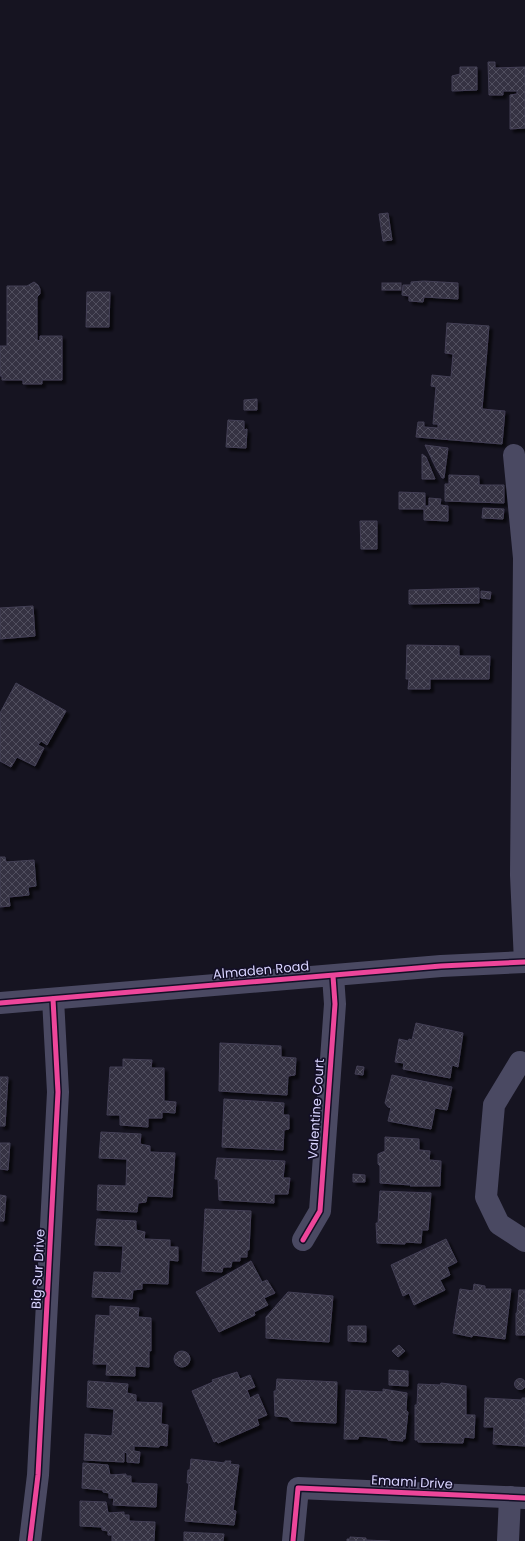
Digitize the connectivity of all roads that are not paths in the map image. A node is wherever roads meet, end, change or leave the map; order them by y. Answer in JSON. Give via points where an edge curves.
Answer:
{"nodes":[{"id":1,"x":514,"y":455,"type":"dead end"},
{"id":2,"x":525,"y":962,"type":"edge"},
{"id":3,"x":333,"y":976,"type":"junction"},
{"id":4,"x":53,"y":998,"type":"junction"},
{"id":5,"x":0,"y":1003,"type":"edge"},
{"id":6,"x":520,"y":1062,"type":"dead end"},
{"id":7,"x":303,"y":1240,"type":"dead end"},
{"id":8,"x":525,"y":1241,"type":"edge"},
{"id":9,"x":518,"y":1497,"type":"edge"},
{"id":10,"x":30,"y":1541,"type":"edge"},
{"id":11,"x":293,"y":1541,"type":"edge"},
{"id":12,"x":508,"y":1541,"type":"edge"}],
"edges":[{"from":1,"to":2,"type":"street","via":[[524,558],[521,875]]},
{"from":2,"to":3,"type":"street","name":"Almaden Road","via":[[441,966]]},
{"from":3,"to":4,"type":"street","name":"Almaden Road"},
{"from":3,"to":7,"type":"street","name":"Valentine Court","via":[[335,1004],[320,1211]]},
{"from":4,"to":5,"type":"street","name":"Almaden Road"},
{"from":4,"to":10,"type":"street","name":"Big Sur Drive","via":[[58,1092],[38,1475]]},
{"from":6,"to":8,"type":"street","via":[[494,1105],[486,1197],[499,1224]]},
{"from":9,"to":11,"type":"street","name":"Emami Drive","via":[[298,1488]]},
{"from":9,"to":12,"type":"street"}]}
